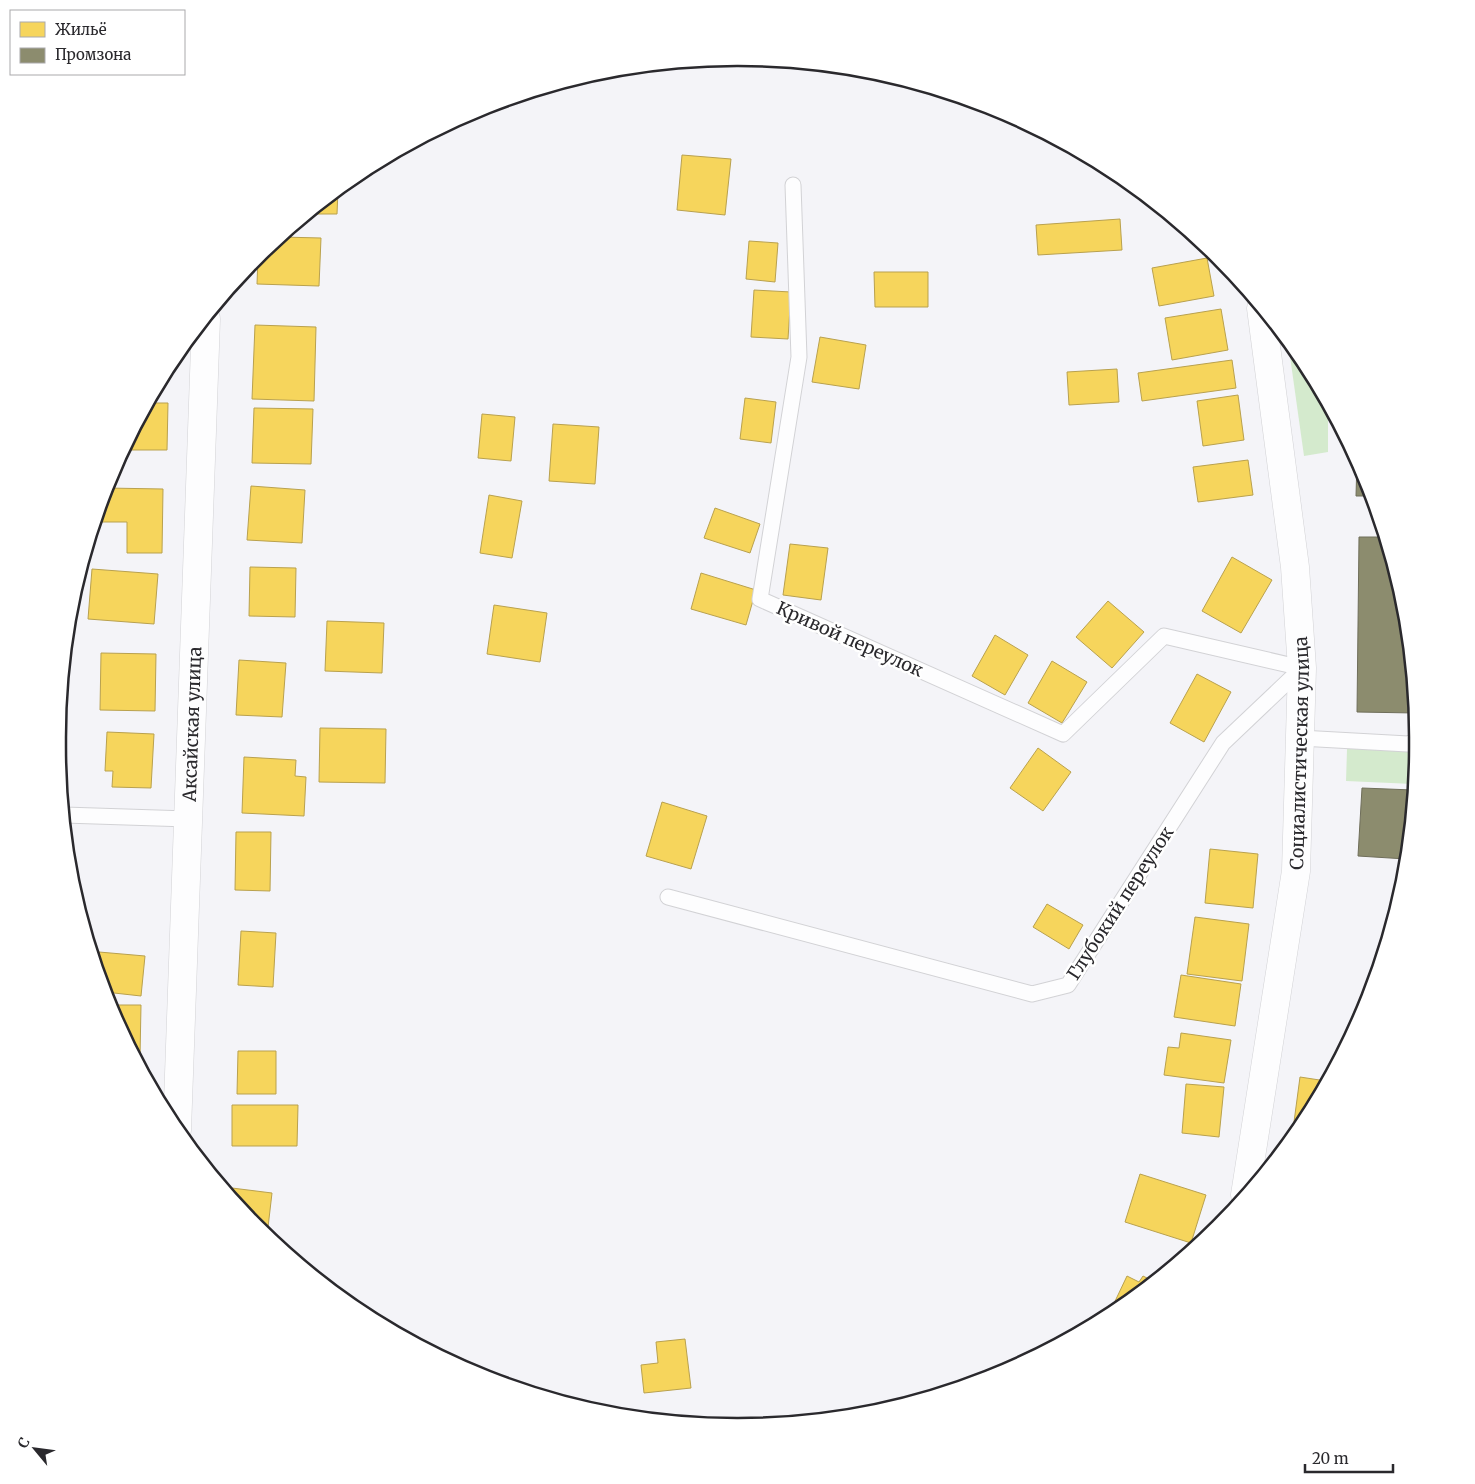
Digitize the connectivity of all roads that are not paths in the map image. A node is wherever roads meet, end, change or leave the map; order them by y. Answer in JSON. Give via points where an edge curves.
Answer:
{"nodes":[{"id":1,"x":794,"y":185,"type":"dead end"},
{"id":2,"x":1263,"y":320,"type":"edge"},
{"id":3,"x":206,"y":328,"type":"edge"},
{"id":4,"x":1302,"y":668,"type":"junction"},
{"id":5,"x":1300,"y":738,"type":"junction"},
{"id":6,"x":1409,"y":744,"type":"edge"},
{"id":7,"x":70,"y":815,"type":"edge"},
{"id":8,"x":188,"y":819,"type":"junction"},
{"id":9,"x":668,"y":897,"type":"dead end"},
{"id":10,"x":177,"y":1117,"type":"edge"},
{"id":11,"x":1247,"y":1183,"type":"edge"}],
"edges":[{"from":1,"to":4,"type":"lane","name":"Кривой переулок","via":[[798,357],[760,599],[1063,734],[1164,636]]},
{"from":2,"to":4,"type":"street","name":"Социалистическая улица","via":[[1295,567]]},
{"from":3,"to":8,"type":"street","name":"Аксайская улица"},
{"from":4,"to":5,"type":"street","name":"Социалистическая улица"},
{"from":4,"to":9,"type":"lane","name":"Глубокий переулок","via":[[1223,743],[1068,985],[1032,994]]},
{"from":5,"to":6,"type":"lane"},
{"from":5,"to":11,"type":"street","name":"Социалистическая улица","via":[[1296,870]]},
{"from":7,"to":8,"type":"lane"},
{"from":8,"to":10,"type":"street","name":"Аксайская улица"}]}
